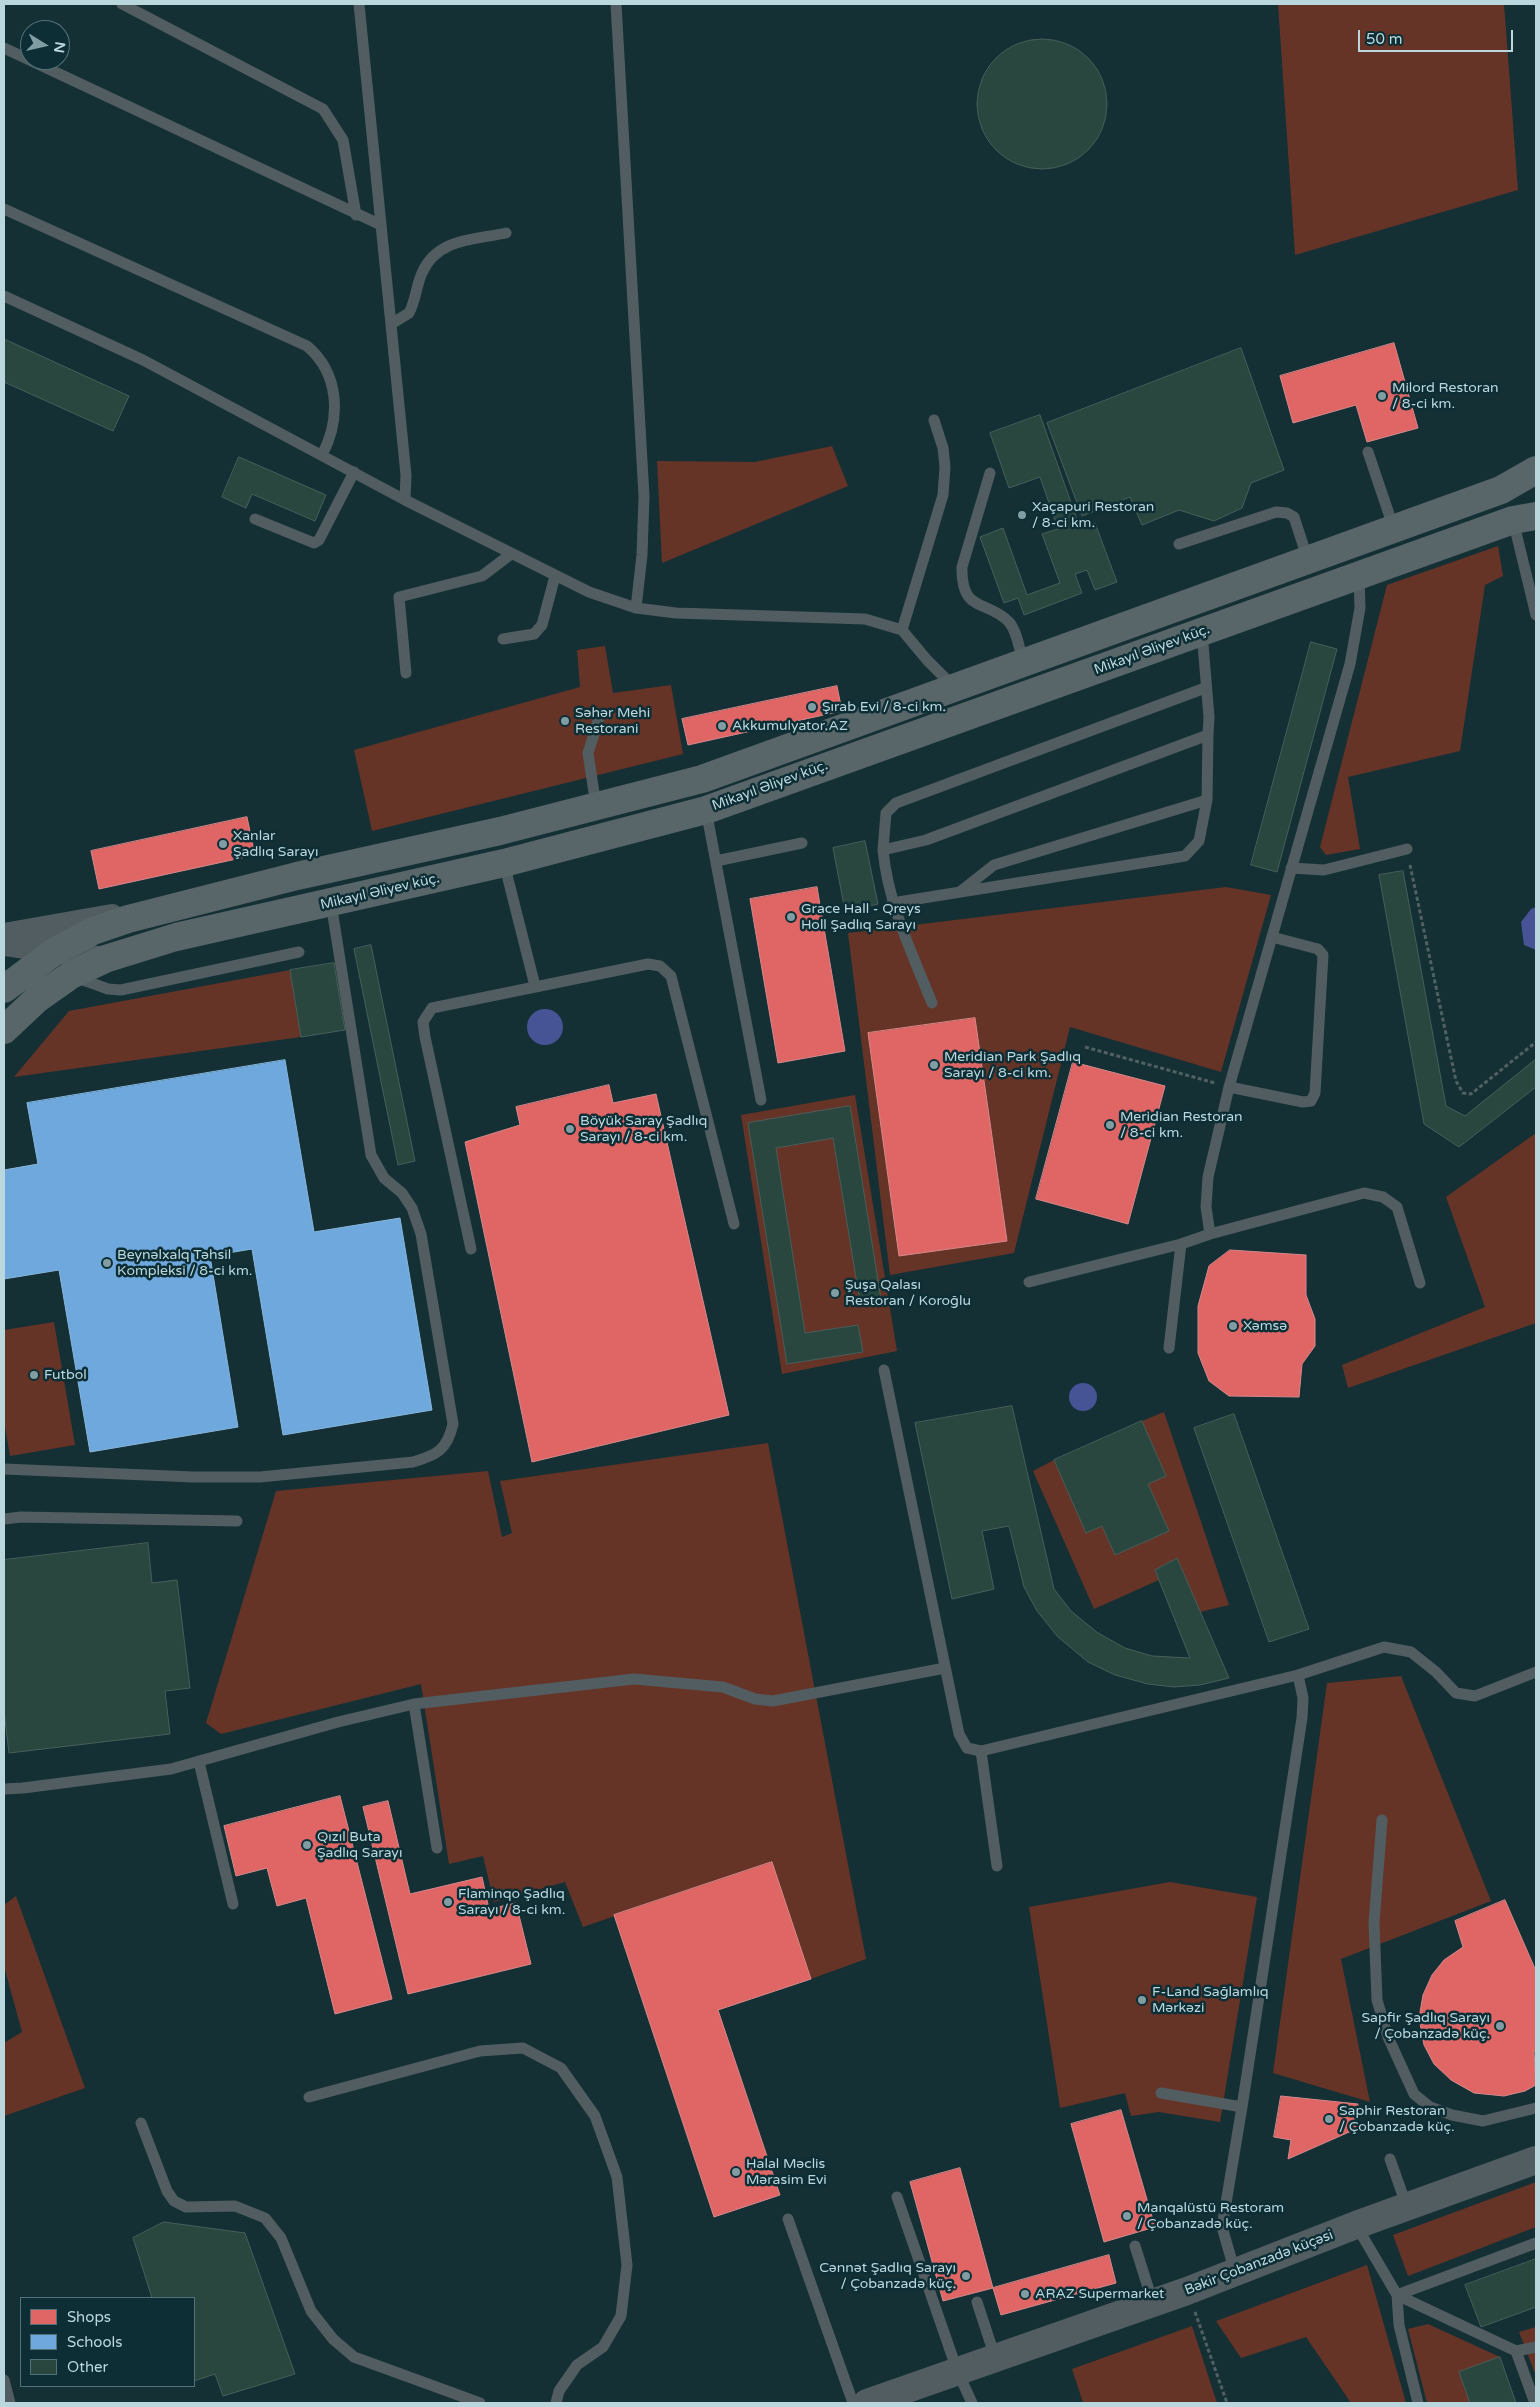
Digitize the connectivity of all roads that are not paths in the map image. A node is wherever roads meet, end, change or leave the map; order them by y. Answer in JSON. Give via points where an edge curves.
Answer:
{"nodes":[{"id":1,"x":122,"y":4,"type":"edge"},
{"id":2,"x":359,"y":4,"type":"edge"},
{"id":3,"x":616,"y":4,"type":"edge"},
{"id":4,"x":4,"y":48,"type":"edge"},
{"id":5,"x":4,"y":209,"type":"edge"},
{"id":6,"x":356,"y":215,"type":"junction"},
{"id":7,"x":380,"y":225,"type":"junction"},
{"id":8,"x":506,"y":233,"type":"dead end"},
{"id":9,"x":4,"y":296,"type":"edge"},
{"id":10,"x":391,"y":324,"type":"junction"},
{"id":11,"x":934,"y":420,"type":"dead end"},
{"id":12,"x":1368,"y":452,"type":"dead end"},
{"id":13,"x":322,"y":455,"type":"junction"},
{"id":14,"x":1536,"y":470,"type":"edge"},
{"id":15,"x":354,"y":472,"type":"junction"},
{"id":16,"x":990,"y":473,"type":"dead end"},
{"id":17,"x":405,"y":500,"type":"junction"},
{"id":18,"x":1524,"y":518,"type":"edge"},
{"id":19,"x":254,"y":519,"type":"dead end"},
{"id":20,"x":1394,"y":529,"type":"junction"},
{"id":21,"x":1179,"y":544,"type":"dead end"},
{"id":22,"x":511,"y":554,"type":"junction"},
{"id":23,"x":1308,"y":560,"type":"junction"},
{"id":24,"x":1359,"y":575,"type":"junction"},
{"id":25,"x":555,"y":576,"type":"junction"},
{"id":26,"x":636,"y":608,"type":"junction"},
{"id":27,"x":1536,"y":615,"type":"edge"},
{"id":28,"x":902,"y":630,"type":"junction"},
{"id":29,"x":1202,"y":632,"type":"junction"},
{"id":30,"x":503,"y":638,"type":"dead end"},
{"id":31,"x":1024,"y":662,"type":"junction"},
{"id":32,"x":406,"y":673,"type":"dead end"},
{"id":33,"x":1205,"y":688,"type":"junction"},
{"id":34,"x":956,"y":689,"type":"junction"},
{"id":35,"x":600,"y":715,"type":"dead end"},
{"id":36,"x":1208,"y":735,"type":"junction"},
{"id":37,"x":1208,"y":800,"type":"junction"},
{"id":38,"x":596,"y":806,"type":"junction"},
{"id":39,"x":706,"y":810,"type":"junction"},
{"id":40,"x":802,"y":843,"type":"dead end"},
{"id":41,"x":1407,"y":849,"type":"road end"},
{"id":42,"x":883,"y":850,"type":"junction"},
{"id":43,"x":716,"y":861,"type":"junction"},
{"id":44,"x":504,"y":864,"type":"junction"},
{"id":45,"x":1291,"y":868,"type":"junction"},
{"id":46,"x":960,"y":892,"type":"junction"},
{"id":47,"x":332,"y":903,"type":"junction"},
{"id":48,"x":892,"y":903,"type":"junction"},
{"id":49,"x":171,"y":906,"type":"junction"},
{"id":50,"x":4,"y":934,"type":"edge"},
{"id":51,"x":1272,"y":937,"type":"junction"},
{"id":52,"x":4,"y":944,"type":"edge"},
{"id":53,"x":54,"y":952,"type":"junction"},
{"id":54,"x":299,"y":952,"type":"dead end"},
{"id":55,"x":4,"y":954,"type":"edge"},
{"id":56,"x":105,"y":959,"type":"junction"},
{"id":57,"x":71,"y":975,"type":"junction"},
{"id":58,"x":6,"y":983,"type":"edge"},
{"id":59,"x":535,"y":986,"type":"junction"},
{"id":60,"x":932,"y":1003,"type":"dead end"},
{"id":61,"x":4,"y":1030,"type":"edge"},
{"id":62,"x":1229,"y":1087,"type":"junction"},
{"id":63,"x":761,"y":1100,"type":"dead end"},
{"id":64,"x":734,"y":1224,"type":"dead end"},
{"id":65,"x":1210,"y":1234,"type":"junction"},
{"id":66,"x":1181,"y":1244,"type":"junction"},
{"id":67,"x":471,"y":1249,"type":"dead end"},
{"id":68,"x":1029,"y":1282,"type":"dead end"},
{"id":69,"x":1420,"y":1283,"type":"dead end"},
{"id":70,"x":1169,"y":1348,"type":"dead end"},
{"id":71,"x":884,"y":1370,"type":"dead end"},
{"id":72,"x":4,"y":1469,"type":"edge"},
{"id":73,"x":4,"y":1520,"type":"edge"},
{"id":74,"x":237,"y":1521,"type":"dead end"},
{"id":75,"x":945,"y":1668,"type":"junction"},
{"id":76,"x":1536,"y":1672,"type":"edge"},
{"id":77,"x":1298,"y":1674,"type":"junction"},
{"id":78,"x":414,"y":1704,"type":"junction"},
{"id":79,"x":981,"y":1751,"type":"junction"},
{"id":80,"x":199,"y":1762,"type":"junction"},
{"id":81,"x":4,"y":1789,"type":"edge"},
{"id":82,"x":1382,"y":1820,"type":"dead end"},
{"id":83,"x":437,"y":1848,"type":"dead end"},
{"id":84,"x":997,"y":1866,"type":"dead end"},
{"id":85,"x":233,"y":1904,"type":"dead end"},
{"id":86,"x":1161,"y":2093,"type":"dead end"},
{"id":87,"x":309,"y":2097,"type":"dead end"},
{"id":88,"x":1242,"y":2106,"type":"junction"},
{"id":89,"x":1536,"y":2108,"type":"edge"},
{"id":90,"x":141,"y":2123,"type":"dead end"},
{"id":91,"x":1390,"y":2159,"type":"dead end"},
{"id":92,"x":1536,"y":2160,"type":"edge"},
{"id":93,"x":897,"y":2198,"type":"dead end"},
{"id":94,"x":1407,"y":2207,"type":"junction"},
{"id":95,"x":788,"y":2220,"type":"dead end"},
{"id":96,"x":1356,"y":2226,"type":"junction"},
{"id":97,"x":1536,"y":2243,"type":"edge"},
{"id":98,"x":1135,"y":2246,"type":"dead end"},
{"id":99,"x":1236,"y":2272,"type":"junction"},
{"id":100,"x":1397,"y":2295,"type":"junction"},
{"id":101,"x":977,"y":2302,"type":"dead end"},
{"id":102,"x":1153,"y":2303,"type":"junction"},
{"id":103,"x":1536,"y":2348,"type":"edge"},
{"id":104,"x":1516,"y":2351,"type":"junction"},
{"id":105,"x":994,"y":2357,"type":"junction"},
{"id":106,"x":957,"y":2370,"type":"junction"},
{"id":107,"x":4,"y":2380,"type":"edge"},
{"id":108,"x":10,"y":2403,"type":"edge"},
{"id":109,"x":480,"y":2403,"type":"edge"},
{"id":110,"x":556,"y":2403,"type":"edge"},
{"id":111,"x":853,"y":2403,"type":"edge"},
{"id":112,"x":867,"y":2403,"type":"edge"},
{"id":113,"x":972,"y":2403,"type":"edge"},
{"id":114,"x":1418,"y":2403,"type":"edge"},
{"id":115,"x":1535,"y":2403,"type":"edge"}],
"edges":[{"from":1,"to":6,"type":"lane","via":[[323,108],[342,140]]},
{"from":2,"to":7,"type":"lane"},
{"from":3,"to":26,"type":"lane","via":[[644,496]]},
{"from":4,"to":6,"type":"lane"},
{"from":5,"to":13,"type":"lane","via":[[308,346],[325,365],[334,394],[335,421]]},
{"from":6,"to":7,"type":"lane"},
{"from":7,"to":10,"type":"lane"},
{"from":8,"to":10,"type":"lane","via":[[446,245],[423,270],[410,314]]},
{"from":9,"to":13,"type":"lane","via":[[143,360]]},
{"from":10,"to":17,"type":"lane","via":[[406,474]]},
{"from":11,"to":28,"type":"lane","via":[[944,448],[943,495]]},
{"from":12,"to":20,"type":"lane"},
{"from":13,"to":15,"type":"lane"},
{"from":14,"to":20,"type":"main road","via":[[1501,490]]},
{"from":15,"to":17,"type":"lane"},
{"from":15,"to":19,"type":"lane","via":[[319,540],[314,543]]},
{"from":16,"to":31,"type":"lane","via":[[962,567],[962,582],[968,596],[1011,624]]},
{"from":17,"to":22,"type":"lane"},
{"from":18,"to":24,"type":"main road","name":"Mikayıl Əliyev küç."},
{"from":18,"to":27,"type":"lane"},
{"from":20,"to":23,"type":"main road"},
{"from":21,"to":23,"type":"lane","via":[[1276,512],[1287,512],[1294,517]]},
{"from":22,"to":25,"type":"lane"},
{"from":22,"to":32,"type":"lane","via":[[482,576],[399,597]]},
{"from":23,"to":31,"type":"main road"},
{"from":24,"to":29,"type":"main road","name":"Mikayıl Əliyev küç."},
{"from":24,"to":45,"type":"lane","via":[[1360,608],[1350,664]]},
{"from":25,"to":26,"type":"lane"},
{"from":25,"to":30,"type":"lane","via":[[542,626],[534,634]]},
{"from":26,"to":28,"type":"lane","via":[[676,613],[865,619]]},
{"from":28,"to":34,"type":"lane"},
{"from":29,"to":33,"type":"lane"},
{"from":29,"to":39,"type":"main road","name":"Mikayıl Əliyev küç."},
{"from":31,"to":34,"type":"main road"},
{"from":33,"to":36,"type":"lane"},
{"from":33,"to":42,"type":"lane","via":[[896,803],[886,813]]},
{"from":34,"to":38,"type":"main road","via":[[702,779]]},
{"from":35,"to":38,"type":"lane","via":[[588,753]]},
{"from":36,"to":37,"type":"lane"},
{"from":36,"to":42,"type":"lane","via":[[926,840]]},
{"from":37,"to":46,"type":"lane","via":[[994,865]]},
{"from":37,"to":46,"type":"lane","via":[[1199,841],[1185,856]]},
{"from":38,"to":49,"type":"main road"},
{"from":39,"to":43,"type":"lane"},
{"from":39,"to":44,"type":"main road","name":"Mikayıl Əliyev küç."},
{"from":40,"to":43,"type":"lane"},
{"from":41,"to":45,"type":"lane","via":[[1324,870]]},
{"from":42,"to":48,"type":"lane"},
{"from":43,"to":63,"type":"lane"},
{"from":44,"to":47,"type":"main road","name":"Mikayıl Əliyev küç."},
{"from":44,"to":59,"type":"lane"},
{"from":45,"to":51,"type":"lane"},
{"from":46,"to":48,"type":"lane"},
{"from":47,"to":56,"type":"main road","name":"Mikayıl Əliyev küç.","via":[[176,937]]},
{"from":47,"to":72,"type":"lane","via":[[371,1155],[384,1178],[402,1193],[412,1208],[421,1234],[454,1424],[450,1439],[435,1456],[413,1462],[260,1477]]},
{"from":48,"to":60,"type":"lane"},
{"from":49,"to":50,"type":"street"},
{"from":49,"to":53,"type":"main road","via":[[93,931]]},
{"from":51,"to":62,"type":"lane"},
{"from":51,"to":62,"type":"lane","via":[[1318,949],[1323,955],[1315,1093],[1310,1101],[1303,1102]]},
{"from":52,"to":53,"type":"street"},
{"from":53,"to":56,"type":"street"},
{"from":53,"to":58,"type":"main road"},
{"from":54,"to":57,"type":"lane","via":[[121,990],[108,989]]},
{"from":55,"to":58,"type":"street","via":[[13,966]]},
{"from":56,"to":57,"type":"main road","name":"Mikayıl Əliyev küç."},
{"from":57,"to":61,"type":"main road","name":"Mikayıl Əliyev küç.","via":[[37,999]]},
{"from":59,"to":64,"type":"lane","via":[[648,964],[660,966],[671,976]]},
{"from":59,"to":67,"type":"lane","via":[[432,1008],[423,1022]]},
{"from":62,"to":65,"type":"lane","via":[[1208,1177],[1206,1206]]},
{"from":65,"to":66,"type":"lane"},
{"from":65,"to":69,"type":"lane","via":[[1364,1193],[1383,1197],[1397,1207]]},
{"from":66,"to":68,"type":"lane"},
{"from":66,"to":70,"type":"lane"},
{"from":71,"to":75,"type":"lane"},
{"from":73,"to":74,"type":"lane","via":[[21,1517]]},
{"from":75,"to":78,"type":"lane","via":[[773,1701],[755,1699],[723,1687],[634,1679]]},
{"from":75,"to":79,"type":"lane","via":[[958,1734],[967,1748]]},
{"from":76,"to":77,"type":"lane","via":[[1475,1696],[1456,1693],[1411,1652],[1384,1647]]},
{"from":77,"to":79,"type":"lane"},
{"from":77,"to":88,"type":"lane","via":[[1303,1698],[1302,1718]]},
{"from":78,"to":80,"type":"lane"},
{"from":78,"to":83,"type":"lane"},
{"from":79,"to":84,"type":"lane"},
{"from":80,"to":81,"type":"lane","via":[[171,1769]]},
{"from":80,"to":85,"type":"lane"},
{"from":82,"to":89,"type":"lane","via":[[1374,1923],[1377,2000],[1388,2037],[1414,2094],[1430,2107],[1483,2121]]},
{"from":86,"to":88,"type":"lane"},
{"from":87,"to":110,"type":"lane","via":[[480,2051],[523,2048],[561,2068],[595,2116],[617,2178],[627,2265],[621,2316],[603,2347],[577,2365],[559,2391]]},
{"from":88,"to":99,"type":"lane","via":[[1222,2228]]},
{"from":90,"to":109,"type":"lane","via":[[167,2191],[174,2201],[186,2207],[235,2206],[265,2218],[282,2238],[311,2311],[332,2340],[354,2357]]},
{"from":91,"to":94,"type":"lane"},
{"from":92,"to":94,"type":"street","name":"Bəkir Çobanzadə küçəsi"},
{"from":93,"to":106,"type":"lane"},
{"from":94,"to":96,"type":"street","name":"Bəkir Çobanzadə küçəsi"},
{"from":95,"to":111,"type":"lane"},
{"from":96,"to":99,"type":"street","name":"Bəkir Çobanzadə küçəsi"},
{"from":96,"to":100,"type":"lane"},
{"from":97,"to":100,"type":"lane"},
{"from":98,"to":102,"type":"lane"},
{"from":99,"to":102,"type":"street","name":"Bəkir Çobanzadə küçəsi"},
{"from":100,"to":104,"type":"lane"},
{"from":100,"to":114,"type":"lane","via":[[1399,2324]]},
{"from":101,"to":105,"type":"lane"},
{"from":102,"to":105,"type":"street","name":"Bəkir Çobanzadə küçəsi"},
{"from":103,"to":104,"type":"lane"},
{"from":104,"to":115,"type":"lane"},
{"from":105,"to":106,"type":"street","name":"Bəkir Çobanzadə küçəsi"},
{"from":106,"to":112,"type":"street","name":"Bəkir Çobanzadə küçəsi"},
{"from":106,"to":113,"type":"lane"},
{"from":107,"to":108,"type":"lane"}]}
